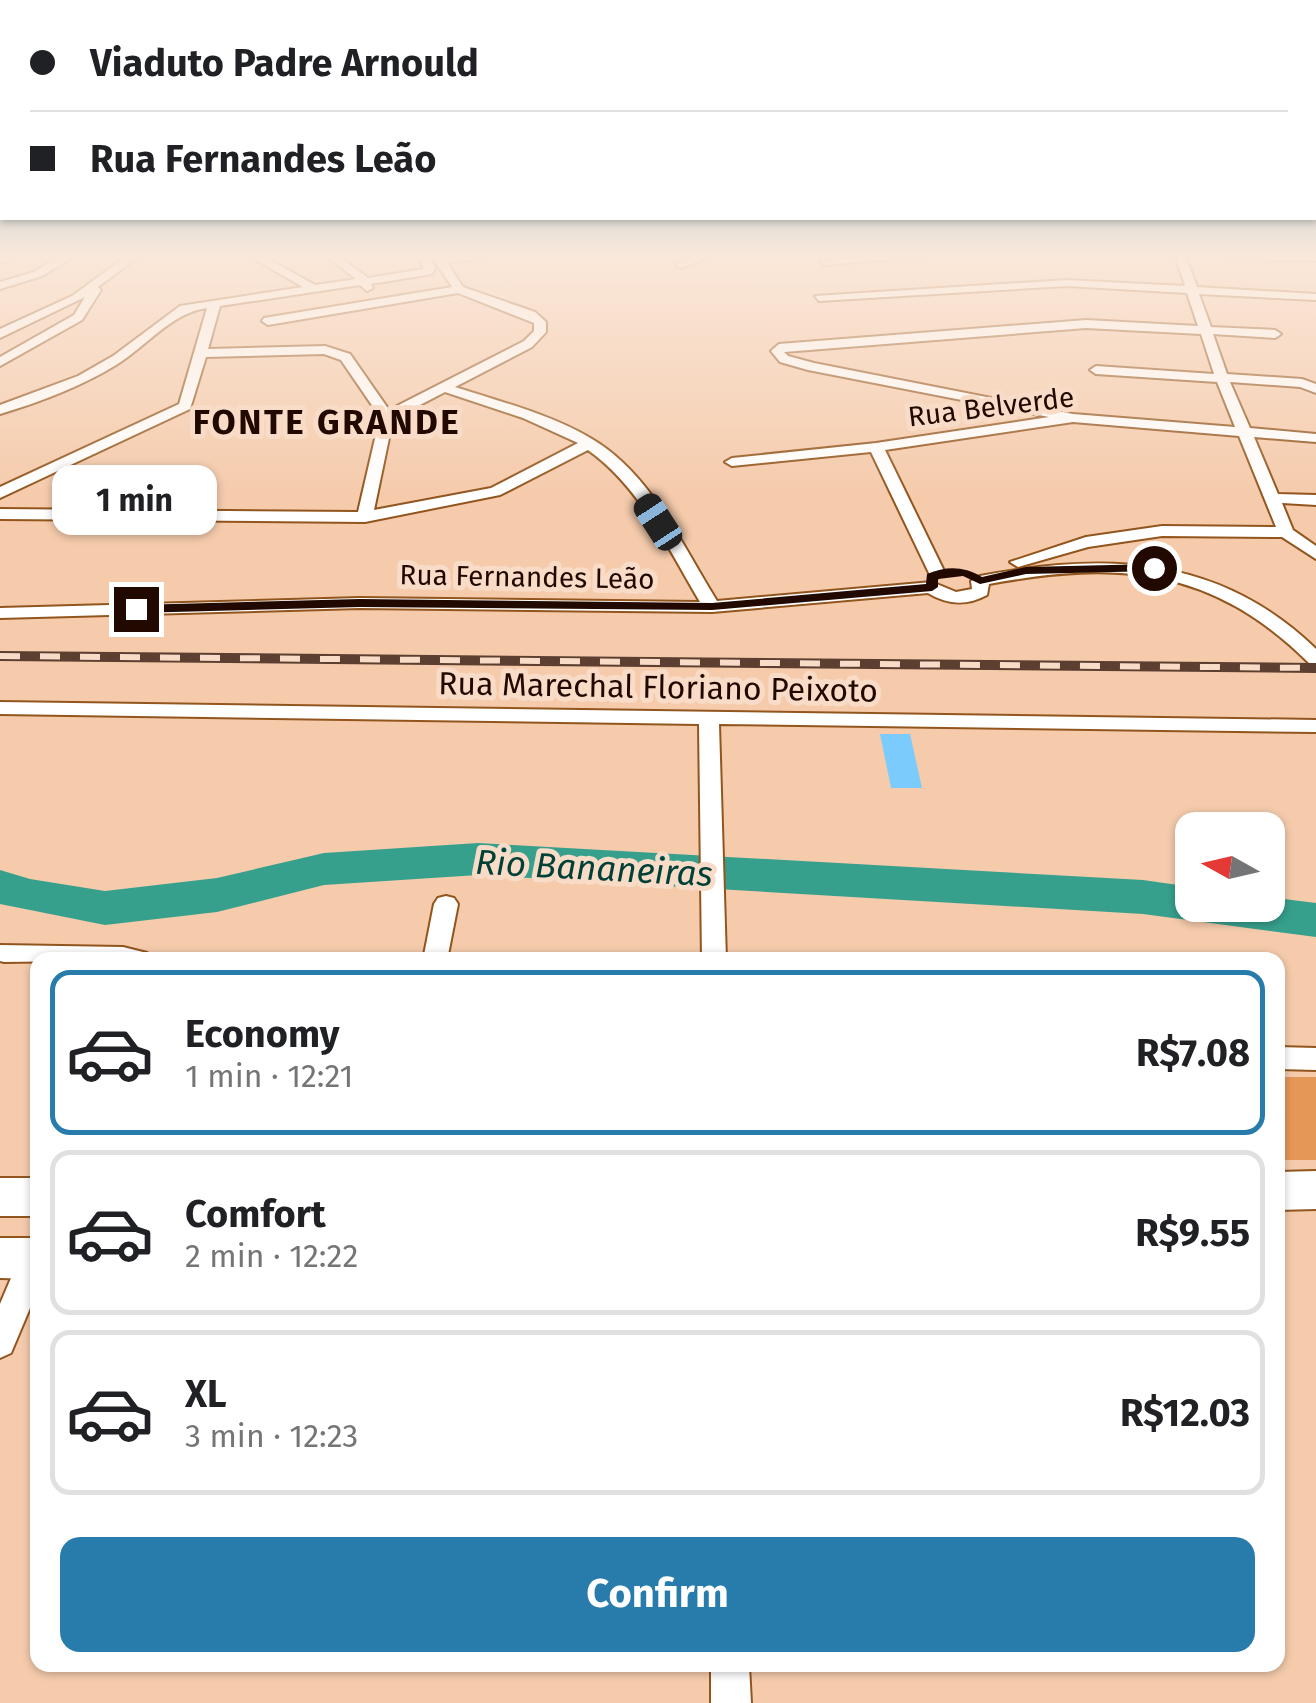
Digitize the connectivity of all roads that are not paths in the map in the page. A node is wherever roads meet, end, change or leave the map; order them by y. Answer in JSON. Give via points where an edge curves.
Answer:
{"nodes":[{"id":1,"x":49,"y":334,"type":"edge"},
{"id":2,"x":148,"y":334,"type":"edge"},
{"id":3,"x":205,"y":334,"type":"edge"},
{"id":4,"x":535,"y":334,"type":"edge"},
{"id":5,"x":946,"y":334,"type":"edge"},
{"id":6,"x":1206,"y":334,"type":"edge"},
{"id":7,"x":199,"y":353,"type":"junction"},
{"id":8,"x":0,"y":362,"type":"edge"},
{"id":9,"x":1096,"y":370,"type":"dead end"},
{"id":10,"x":1222,"y":378,"type":"junction"},
{"id":11,"x":1309,"y":386,"type":"edge"},
{"id":12,"x":446,"y":388,"type":"junction"},
{"id":13,"x":0,"y":410,"type":"edge"},
{"id":14,"x":387,"y":416,"type":"junction"},
{"id":15,"x":1074,"y":418,"type":"junction"},
{"id":16,"x":1243,"y":432,"type":"junction"},
{"id":17,"x":1316,"y":438,"type":"edge"},
{"id":18,"x":588,"y":444,"type":"junction"},
{"id":19,"x":876,"y":447,"type":"junction"},
{"id":20,"x":732,"y":462,"type":"dead end"},
{"id":21,"x":0,"y":493,"type":"edge"},
{"id":22,"x":1272,"y":498,"type":"junction"},
{"id":23,"x":1316,"y":500,"type":"edge"},
{"id":24,"x":0,"y":514,"type":"edge"},
{"id":25,"x":365,"y":517,"type":"junction"},
{"id":26,"x":1286,"y":532,"type":"junction"},
{"id":27,"x":1316,"y":554,"type":"edge"},
{"id":28,"x":957,"y":577,"type":"junction"},
{"id":29,"x":712,"y":606,"type":"junction"},
{"id":30,"x":0,"y":613,"type":"edge"},
{"id":31,"x":1316,"y":658,"type":"edge"},
{"id":32,"x":0,"y":708,"type":"edge"},
{"id":33,"x":709,"y":717,"type":"junction"},
{"id":34,"x":1316,"y":726,"type":"edge"},
{"id":35,"x":446,"y":904,"type":"dead end"},
{"id":36,"x":437,"y":952,"type":"edge"},
{"id":37,"x":714,"y":952,"type":"edge"},
{"id":38,"x":4,"y":953,"type":"dead end"},
{"id":39,"x":30,"y":954,"type":"edge"},
{"id":40,"x":1285,"y":1058,"type":"edge"},
{"id":41,"x":1316,"y":1058,"type":"edge"},
{"id":42,"x":1316,"y":1190,"type":"edge"},
{"id":43,"x":1285,"y":1191,"type":"edge"},
{"id":44,"x":0,"y":1196,"type":"edge"},
{"id":45,"x":30,"y":1197,"type":"edge"},
{"id":46,"x":28,"y":1257,"type":"edge"},
{"id":47,"x":0,"y":1342,"type":"edge"},
{"id":48,"x":730,"y":1672,"type":"edge"},
{"id":49,"x":731,"y":1703,"type":"edge"}],
"edges":[{"from":1,"to":8,"type":"street"},
{"from":2,"to":13,"type":"street","via":[[82,379]]},
{"from":3,"to":7,"type":"street"},
{"from":4,"to":12,"type":"street"},
{"from":5,"to":15,"type":"street","via":[[777,351],[813,366]]},
{"from":6,"to":10,"type":"street"},
{"from":7,"to":14,"type":"street","via":[[326,350],[346,357]]},
{"from":7,"to":21,"type":"street","via":[[185,406]]},
{"from":9,"to":10,"type":"street"},
{"from":10,"to":11,"type":"street"},
{"from":10,"to":16,"type":"street"},
{"from":12,"to":14,"type":"street"},
{"from":12,"to":18,"type":"street"},
{"from":14,"to":25,"type":"street"},
{"from":15,"to":16,"type":"street","name":"Rua Belverde"},
{"from":15,"to":19,"type":"street","name":"Rua Belverde"},
{"from":16,"to":17,"type":"street","name":"Rua Belverde"},
{"from":16,"to":22,"type":"street"},
{"from":18,"to":25,"type":"street","via":[[495,492]]},
{"from":18,"to":29,"type":"street","via":[[640,494]]},
{"from":19,"to":20,"type":"street","name":"Rua Belverde"},
{"from":19,"to":28,"type":"street"},
{"from":22,"to":23,"type":"street"},
{"from":22,"to":26,"type":"street"},
{"from":24,"to":25,"type":"street"},
{"from":26,"to":27,"type":"street"},
{"from":26,"to":28,"type":"street","name":"Rua Fernandes Leão","via":[[1105,539]]},
{"from":28,"to":29,"type":"street","name":"Rua Fernandes Leão"},
{"from":28,"to":31,"type":"street","via":[[1154,568],[1215,587],[1273,616]]},
{"from":29,"to":30,"type":"street","name":"Rua Fernandes Leão","via":[[360,603]]},
{"from":32,"to":33,"type":"street","name":"Rua Marechal Floriano Peixoto"},
{"from":33,"to":34,"type":"street","name":"Rua Marechal Floriano Peixoto"},
{"from":33,"to":37,"type":"street"},
{"from":35,"to":36,"type":"street"},
{"from":38,"to":39,"type":"street"},
{"from":40,"to":41,"type":"street"},
{"from":42,"to":43,"type":"street"},
{"from":44,"to":45,"type":"street"},
{"from":46,"to":47,"type":"street"},
{"from":48,"to":49,"type":"street"}]}
